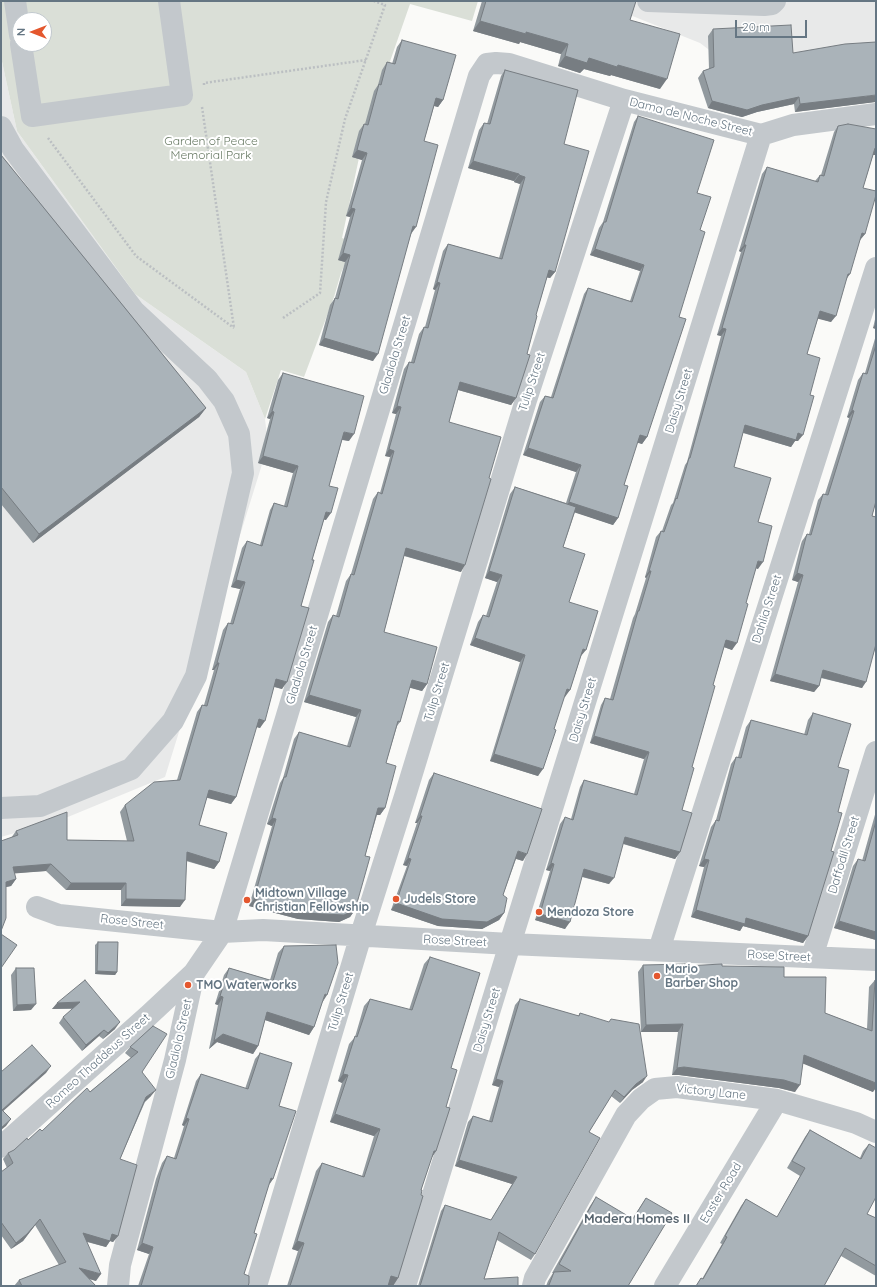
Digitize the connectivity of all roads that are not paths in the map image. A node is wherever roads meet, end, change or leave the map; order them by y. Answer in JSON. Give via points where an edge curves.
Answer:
{"nodes":[{"id":1,"x":15,"y":1,"type":"edge"},
{"id":2,"x":169,"y":1,"type":"edge"},
{"id":3,"x":648,"y":1,"type":"edge"},
{"id":4,"x":775,"y":1,"type":"edge"},
{"id":5,"x":17,"y":12,"type":"edge"},
{"id":6,"x":22,"y":52,"type":"edge"},
{"id":7,"x":508,"y":64,"type":"joint"},
{"id":8,"x":624,"y":100,"type":"junction"},
{"id":9,"x":876,"y":114,"type":"edge"},
{"id":10,"x":1,"y":127,"type":"edge"},
{"id":11,"x":761,"y":135,"type":"junction"},
{"id":12,"x":876,"y":268,"type":"edge"},
{"id":13,"x":876,"y":752,"type":"edge"},
{"id":14,"x":1,"y":808,"type":"edge"},
{"id":15,"x":37,"y":907,"type":"dead end"},
{"id":16,"x":222,"y":932,"type":"junction"},
{"id":17,"x":360,"y":935,"type":"junction"},
{"id":18,"x":510,"y":944,"type":"junction"},
{"id":19,"x":658,"y":950,"type":"junction"},
{"id":20,"x":812,"y":957,"type":"junction"},
{"id":21,"x":876,"y":960,"type":"edge"},
{"id":22,"x":194,"y":973,"type":"junction"},
{"id":23,"x":777,"y":1100,"type":"junction"},
{"id":24,"x":876,"y":1132,"type":"edge"},
{"id":25,"x":1,"y":1147,"type":"edge"},
{"id":26,"x":118,"y":1286,"type":"edge"},
{"id":27,"x":256,"y":1286,"type":"edge"},
{"id":28,"x":405,"y":1286,"type":"edge"},
{"id":29,"x":533,"y":1286,"type":"edge"},
{"id":30,"x":665,"y":1286,"type":"edge"}],
"edges":[{"from":1,"to":5,"type":"street"},
{"from":2,"to":6,"type":"street","via":[[191,94],[32,116]]},
{"from":3,"to":4,"type":"street","via":[[764,5]]},
{"from":7,"to":8,"type":"street","name":"Dama de Noche Street"},
{"from":7,"to":16,"type":"street","name":"Gladiola Street","via":[[487,64],[479,76]]},
{"from":8,"to":11,"type":"street","name":"Dama de Noche Street"},
{"from":8,"to":17,"type":"street","name":"Tulip Street","via":[[526,400]]},
{"from":9,"to":11,"type":"street","name":"Dama de Noche Street","via":[[793,125]]},
{"from":10,"to":14,"type":"street","via":[[13,149],[134,311],[207,379],[224,401],[239,434],[243,473],[196,676],[173,721],[131,769],[40,806]]},
{"from":11,"to":18,"type":"street","name":"Daisy Street"},
{"from":12,"to":19,"type":"street","name":"Dahlia Street"},
{"from":13,"to":20,"type":"street","name":"Daffodil Street"},
{"from":15,"to":16,"type":"street","name":"Rose Street","via":[[59,915]]},
{"from":16,"to":17,"type":"street","name":"Rose Street","via":[[263,930]]},
{"from":16,"to":22,"type":"street","name":"Gladiola Street"},
{"from":17,"to":18,"type":"street","name":"Rose Street"},
{"from":17,"to":27,"type":"street","name":"Tulip Street"},
{"from":18,"to":19,"type":"street","name":"Rose Street"},
{"from":18,"to":28,"type":"street","name":"Daisy Street"},
{"from":19,"to":20,"type":"street","name":"Rose Street"},
{"from":20,"to":21,"type":"street","name":"Rose Street"},
{"from":22,"to":25,"type":"street","name":"Romeo Thaddeus Street"},
{"from":22,"to":26,"type":"street","name":"Gladiola Street","via":[[120,1265]]},
{"from":23,"to":24,"type":"street","name":"Victory Lane","via":[[856,1123]]},
{"from":23,"to":29,"type":"street","name":"Victory Lane","via":[[678,1087],[655,1089],[641,1099],[626,1116],[535,1278]]},
{"from":23,"to":30,"type":"street","name":"Easter Road"}]}
